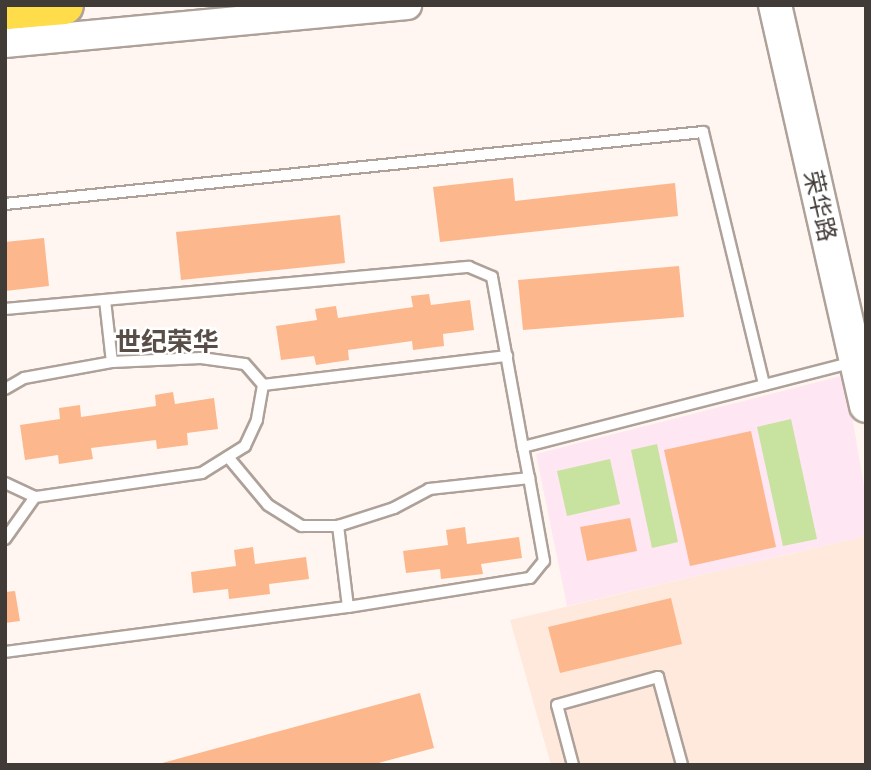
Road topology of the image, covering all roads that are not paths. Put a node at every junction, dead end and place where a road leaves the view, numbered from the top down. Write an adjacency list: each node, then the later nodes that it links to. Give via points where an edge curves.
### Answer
1 (70, 5): 5 (street)
2 (407, 5): 5 (street)
3 (775, 5): 11 (main road, 荣华路)
4 (5, 10): 5 (highway)
5 (68, 21): 6 (street)
6 (5, 43)
7 (5, 204): 13 (lane, via 704,132)
8 (105, 300): 9 (lane); 10 (lane, via 469,267 492,277); 12 (lane)
9 (5, 309)
10 (507, 356): 14 (lane); 17 (lane)
11 (856, 361): 13 (lane); 16 (main road, 荣华路)
12 (112, 362): 14 (lane, via 201,358 245,364); 15 (lane, via 24,378)
13 (764, 384): 17 (lane)
14 (262, 385): 18 (lane, via 257,420 245,446)
15 (5, 389)
16 (866, 406)
17 (523, 447): 19 (lane)
18 (228, 457): 21 (lane, via 202,473); 22 (lane, via 268,505 302,526)
19 (529, 478): 22 (lane, via 429,489 394,508); 24 (lane, via 544,561 530,578)
20 (5, 483): 21 (lane)
21 (36, 496): 23 (lane)
22 (338, 526): 24 (lane)
23 (5, 539)
24 (348, 607): 25 (lane)
25 (5, 652)
26 (573, 765): 27 (lane, via 557,705 658,677)
27 (682, 765)

